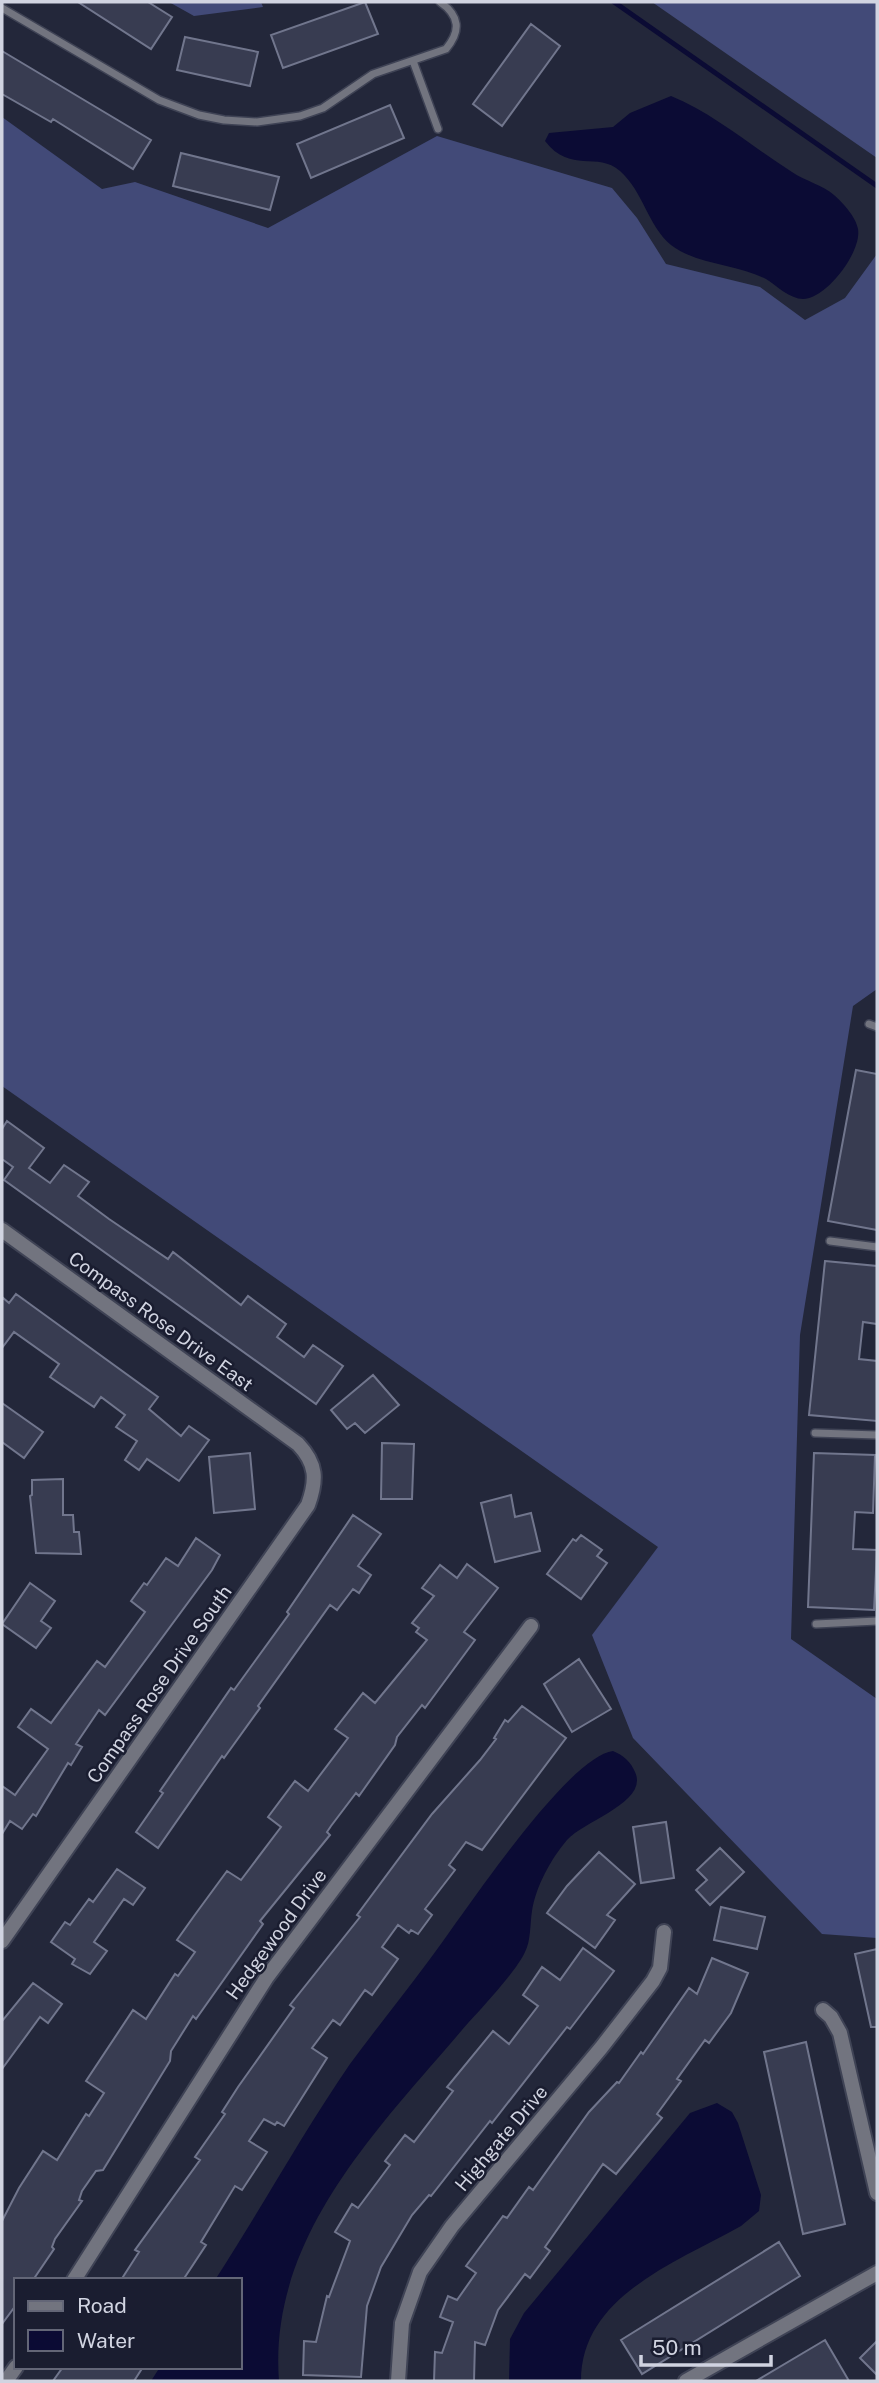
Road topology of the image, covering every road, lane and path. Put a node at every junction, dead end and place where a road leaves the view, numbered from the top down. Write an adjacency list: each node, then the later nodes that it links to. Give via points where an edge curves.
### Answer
1 (440, 2): 3 (lane, via 456,17 454,40 446,50)
2 (2, 8): 3 (lane, via 159,100 224,120 257,122 300,116 323,108 373,74)
3 (413, 61): 4 (lane)
4 (438, 129)
5 (869, 1024): 6 (lane)
6 (877, 1027)
7 (2, 1230): 12 (street, Compass Rose Drive East)
8 (830, 1241): 9 (lane)
9 (877, 1247)
10 (815, 1433): 11 (lane)
11 (877, 1435)
12 (298, 1444): 17 (street, Compass Rose Drive South, via 315,1471 308,1506)
13 (877, 1621): 14 (lane)
14 (816, 1624)
15 (531, 1626): 21 (street, Hedgewood Drive, via 267,1977)
16 (664, 1932): 22 (street, Highgate Drive, via 660,1968 653,1981 452,2226 420,2272 402,2323)
17 (2, 1941)
18 (823, 2010): 19 (street, via 840,2033)
19 (877, 2193)
20 (877, 2273): 23 (street)
21 (75, 2278)
22 (398, 2381)
23 (686, 2381)

